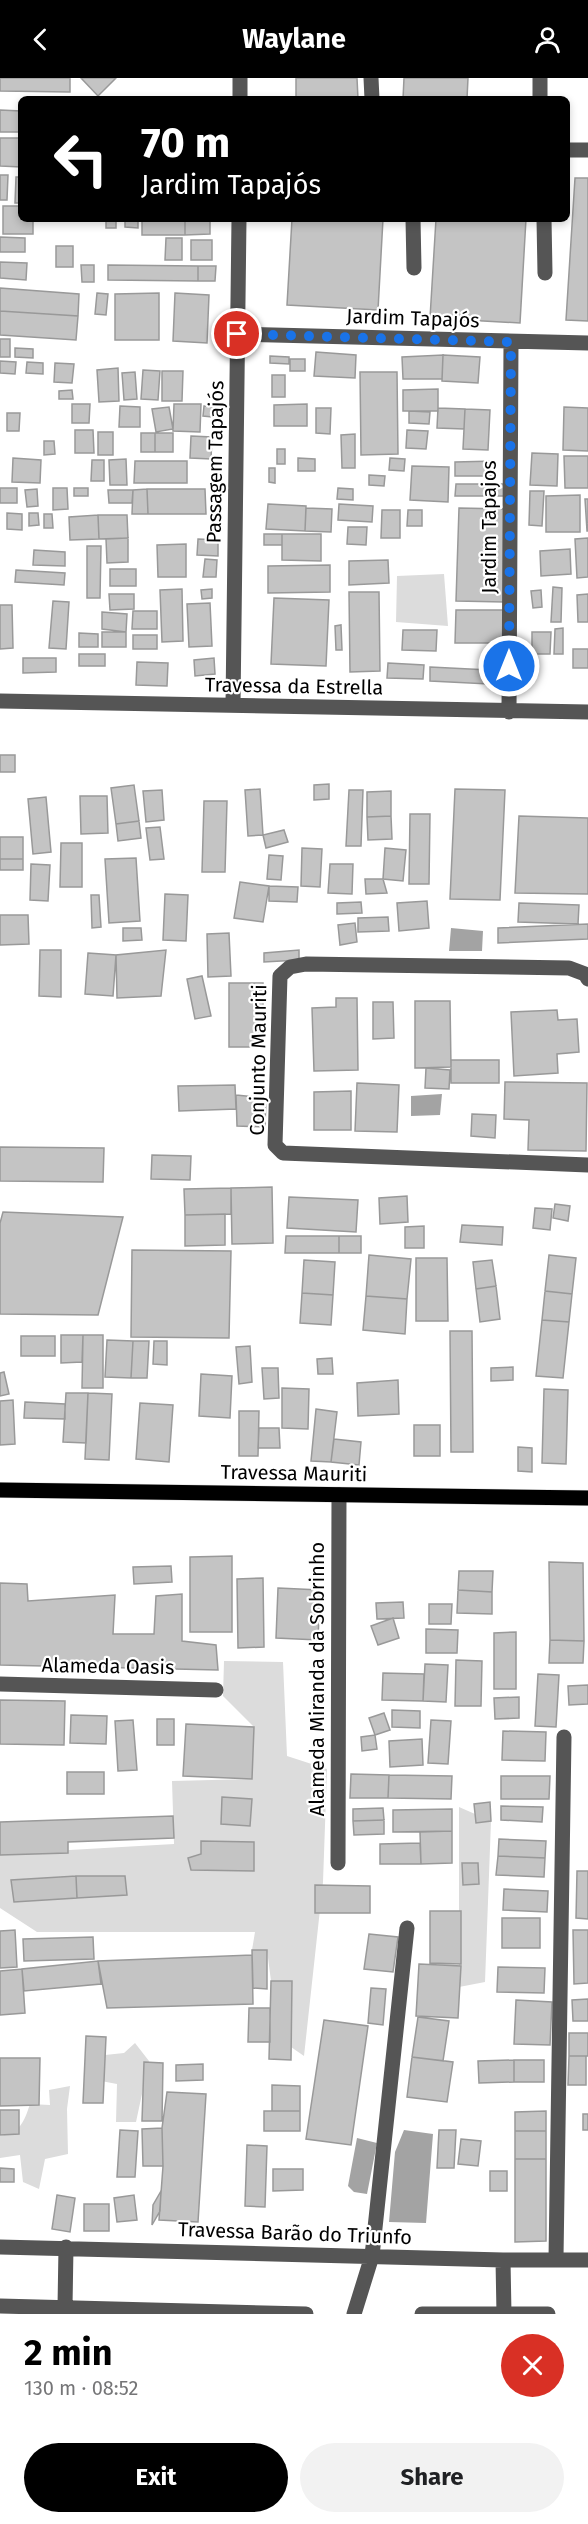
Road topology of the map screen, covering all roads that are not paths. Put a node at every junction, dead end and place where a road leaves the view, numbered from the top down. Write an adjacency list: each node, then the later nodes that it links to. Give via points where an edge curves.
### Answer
1 (240, 78): 4 (street)
2 (371, 78): 5 (street)
3 (540, 78): 6 (street)
4 (240, 96)
5 (372, 96)
6 (540, 96)
7 (570, 150): 8 (street)
8 (588, 150)
9 (239, 222): 14 (street, Passagem Tapajós)
10 (413, 222): 12 (street)
11 (544, 222): 13 (street)
12 (414, 268)
13 (545, 273)
14 (237, 334): 15 (street, Jardim Tapajós); 18 (street, Passagem Tapajós)
15 (511, 342): 16 (street, Jardim Tapajós); 19 (street, Jardim Tapajos)
16 (588, 343)
17 (0, 701): 18 (street, Travessa da Estrella)
18 (232, 705): 19 (street, Travessa da Estrella)
19 (509, 712): 20 (street, Travessa da Estrella)
20 (588, 712)
21 (588, 979): 22 (street, Conjunto Mauriti, via 569,968 306,964 290,967 280,976 276,1145 283,1153)
22 (588, 1165)
23 (0, 1490): 24 (main road, Travessa Mauriti)
24 (339, 1495): 25 (main road, Travessa Mauriti); 29 (street, Alameda Miranda da Sobrinho)
25 (588, 1498)
26 (0, 1684): 27 (street, Alameda Oasis)
27 (216, 1690)
28 (564, 1737): 34 (street)
29 (338, 1863)
30 (407, 1928): 33 (street)
31 (0, 2247): 32 (street, Travessa Barão do Triunfo)
32 (66, 2247): 33 (street, Travessa Barão do Triunfo); 38 (street)
33 (372, 2256): 35 (street, Travessa Barão do Triunfo); 41 (street)
34 (556, 2258): 35 (street, Travessa Barão do Triunfo); 36 (street, Travessa Barão do Triunfo)
35 (503, 2260): 39 (street)
36 (588, 2260)
37 (0, 2306): 38 (street)
38 (64, 2307): 40 (street)
39 (504, 2313): 42 (street); 43 (street)
40 (306, 2314)
41 (354, 2314)
42 (422, 2314)
43 (548, 2314)

